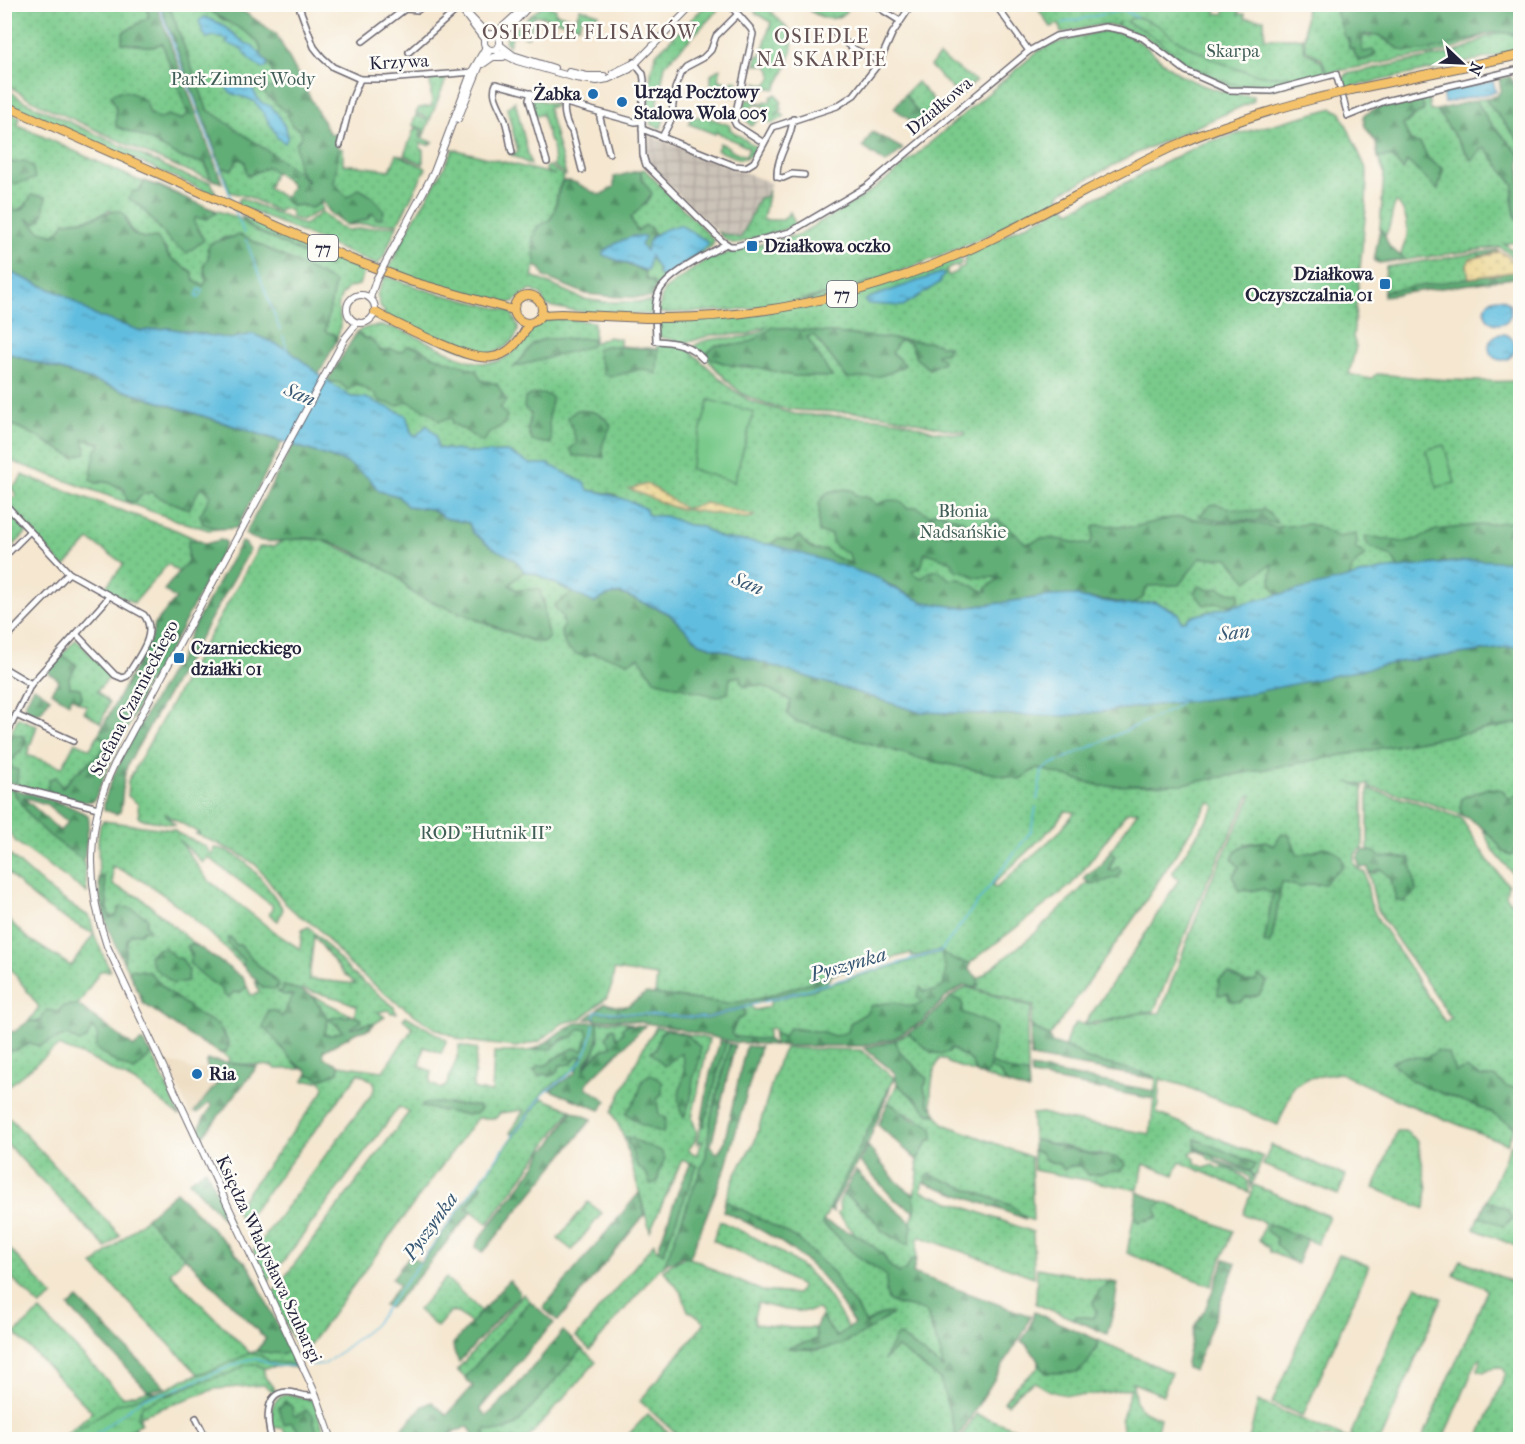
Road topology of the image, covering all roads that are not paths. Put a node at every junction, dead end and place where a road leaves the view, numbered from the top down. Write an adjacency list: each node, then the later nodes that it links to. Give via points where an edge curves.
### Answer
1 (298, 4): 26 (street, Krzywa, via 314,47 322,57 333,67)
2 (425, 4): 16 (street, via 418,10 405,9)
3 (527, 4): 17 (street)
4 (531, 4): 17 (street)
5 (694, 4): 22 (street)
6 (729, 4): 13 (street)
7 (873, 4): 12 (street)
8 (889, 4): 12 (street)
9 (912, 4): 14 (street)
10 (995, 4): 18 (street)
11 (458, 6): 17 (street); 19 (street)
12 (888, 13): 14 (street)
13 (737, 15): 34 (street, via 716,36 711,50 681,73 671,120); 35 (street, via 753,34 734,121)
14 (900, 21): 23 (street)
15 (831, 30): 23 (street)
16 (363, 41)
17 (492, 42): 21 (street); 22 (street, via 516,56 587,76 608,75); 25 (street)
18 (1029, 51): 24 (street, Działkowa, via 1067,33 1116,28 1143,38 1186,71 1229,90 1271,91 1336,74 1348,116 1385,101); 42 (street, Działkowa, via 858,192 790,232 736,246)
19 (409, 52)
20 (1521, 55): 45 (main road, 77, bridge, via 1330,95 1203,134 957,255 857,290 758,311 666,318)
21 (507, 57): 22 (street, via 597,81 622,74); 25 (street, via 490,58)
22 (634, 62): 32 (street, via 644,80)
23 (880, 62): 31 (street, via 849,99)
24 (1521, 69)
25 (474, 72): 26 (street, Krzywa); 43 (street, bridge, via 429,183)
26 (360, 79): 36 (street)
27 (531, 93): 28 (street); 37 (street, via 495,85); 39 (street, via 533,119)
28 (565, 103): 30 (street); 40 (street)
29 (4, 105): 44 (main road, 77, via 387,273)
30 (601, 113): 32 (street); 38 (street)
31 (793, 119): 35 (street, via 773,127); 41 (street, via 777,177)
32 (642, 121): 33 (street)
33 (642, 129): 34 (street); 42 (street, via 647,167)
34 (662, 137): 35 (street, via 740,166 750,166)
35 (764, 143)
36 (340, 145)
37 (512, 152)
38 (609, 153)
39 (548, 162)
40 (582, 170)
41 (804, 175)
42 (726, 244): 49 (street, via 669,280 656,300 656,341 683,345)
43 (368, 296): 46 (street, via 374,304); 47 (street, via 355,295 348,302 346,311)
44 (514, 306): 45 (main road, 77, via 521,296 530,295 538,299); 48 (main road, via 516,318)
45 (541, 311): 48 (main road, via 535,321)
46 (374, 315): 47 (street, via 365,322); 48 (main road, via 475,357 506,352 516,343)
47 (354, 321): 63 (street, Stefana Czarnieckiego, via 118,756)
48 (525, 323)
49 (703, 359)
50 (4, 503): 51 (street)
51 (29, 532): 52 (street); 53 (street)
52 (4, 557)
53 (69, 573): 54 (street); 56 (street)
54 (109, 596): 55 (street); 55 (street, via 144,615 150,625 127,676 115,675)
55 (76, 634): 58 (street)
56 (4, 640)
57 (4, 668): 58 (street)
58 (31, 684): 59 (street)
59 (16, 715): 60 (street); 61 (street)
60 (4, 740)
61 (73, 741)
62 (4, 784): 63 (street)
63 (98, 808): 64 (street, Stefana Czarnieckiego, via 92,862 99,922)
64 (175, 1092): 65 (street, Księdza Władysława Szubargi)
65 (315, 1395): 68 (street, via 285,1392 277,1396 267,1414); 69 (street, Księdza Władysława Szubargi)
66 (196, 1418): 67 (street)
67 (207, 1440)
68 (272, 1440)
69 (332, 1440)

